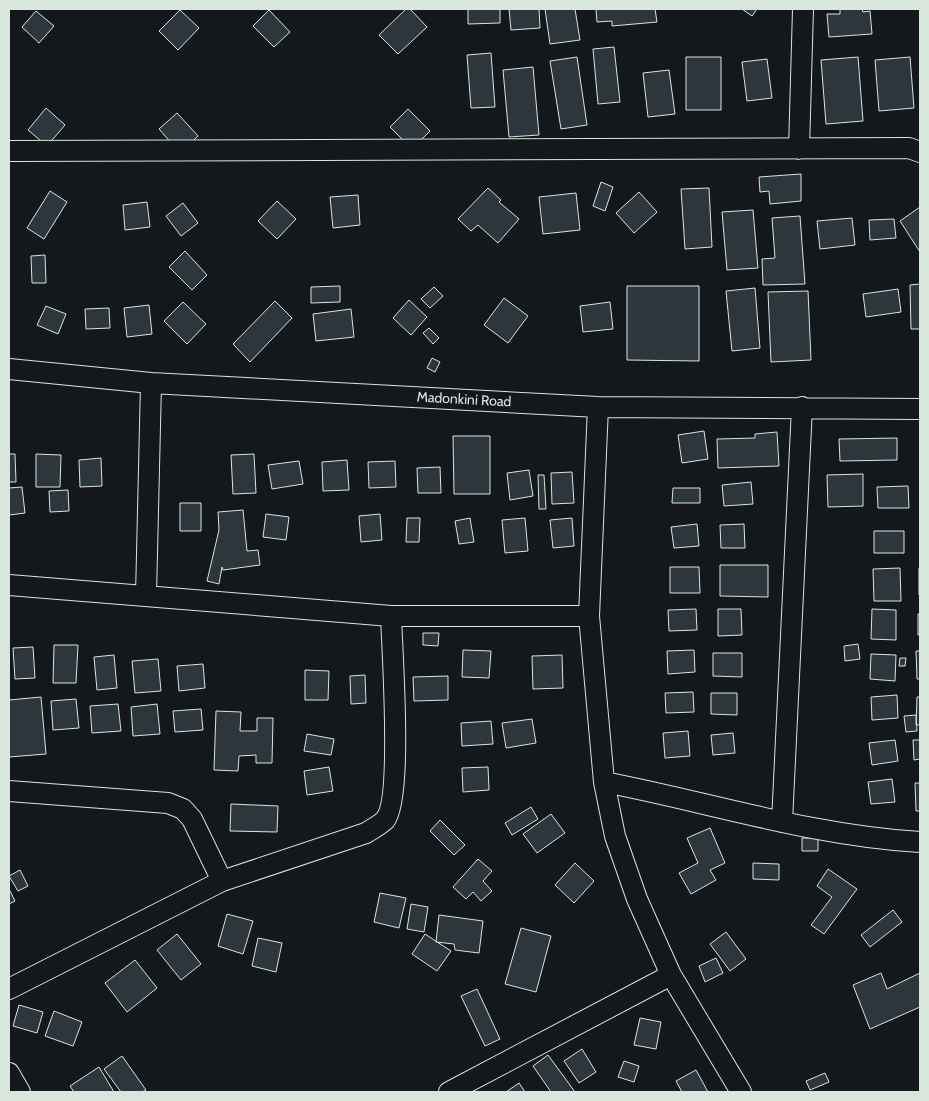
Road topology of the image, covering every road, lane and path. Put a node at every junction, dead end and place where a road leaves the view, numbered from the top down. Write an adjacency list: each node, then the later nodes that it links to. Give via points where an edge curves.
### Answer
1 (803, 9): 2 (street)
2 (799, 149): 3 (street); 4 (street, via 909,148)
3 (9, 151)
4 (920, 152)
5 (9, 369): 6 (street, Madonkini Road)
6 (151, 383): 7 (street, Madonkini Road); 11 (street)
7 (598, 406): 8 (street, Madonkini Road); 13 (street)
8 (802, 407): 9 (street, Madonkini Road); 16 (street)
9 (920, 409)
10 (9, 585): 11 (street)
11 (146, 596): 12 (street)
12 (391, 616): 13 (street); 18 (street, via 395,752 393,794 386,819 366,833)
13 (589, 616): 14 (street)
14 (604, 782): 16 (street); 19 (street, via 621,854)
15 (9, 791): 18 (street, via 168,803 183,808 192,819)
16 (782, 822): 17 (street, via 876,840)
17 (920, 842)
18 (222, 881): 20 (street)
19 (671, 975): 23 (street); 24 (street)
20 (9, 989)
21 (9, 1073): 22 (street)
22 (20, 1092)
23 (450, 1092)
24 (741, 1092)

